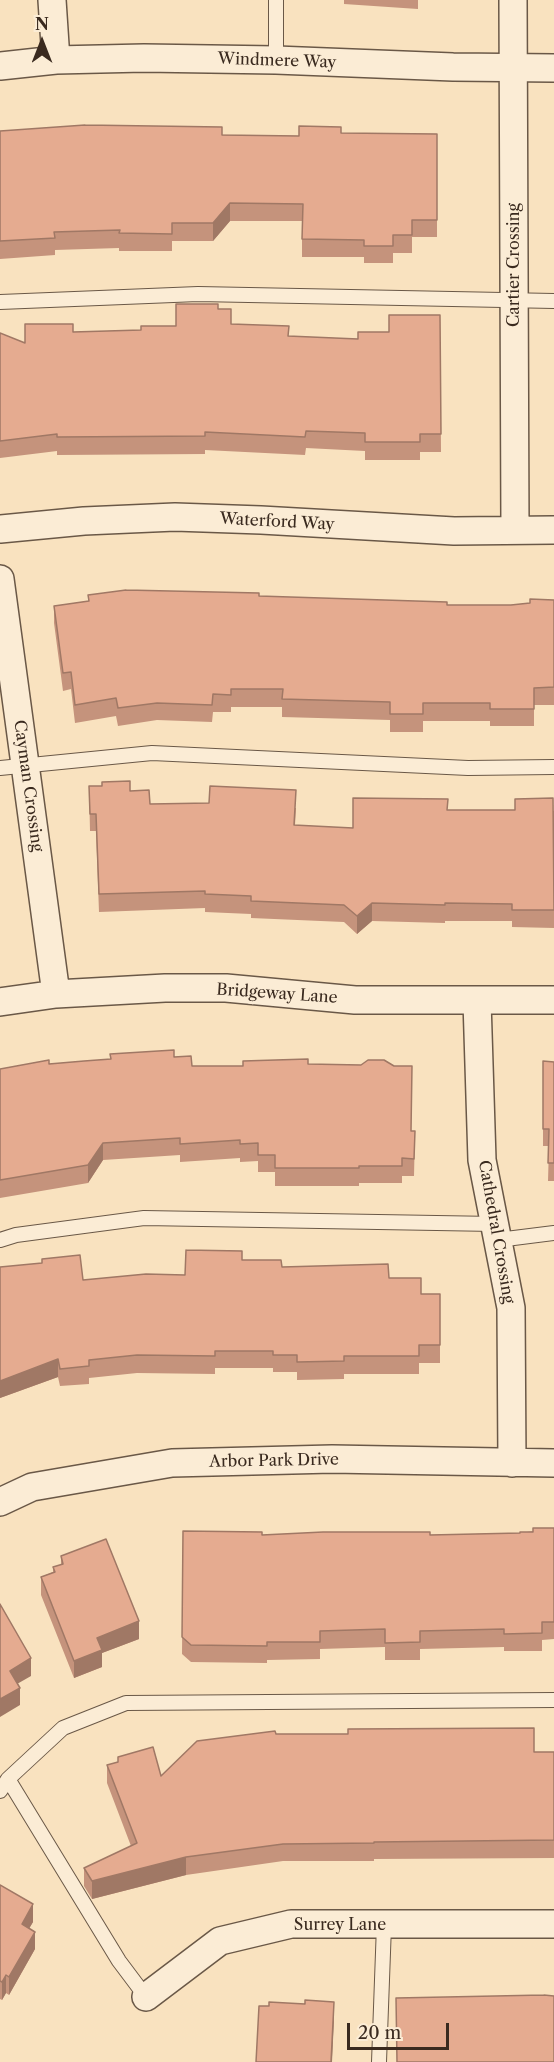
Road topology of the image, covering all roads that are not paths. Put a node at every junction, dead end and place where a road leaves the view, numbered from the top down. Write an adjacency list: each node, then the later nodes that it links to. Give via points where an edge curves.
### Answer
1 (52, 0): 4 (street)
2 (276, 0): 5 (lane)
3 (513, 0): 8 (street, Cartier Crossing)
4 (56, 60): 5 (street, Windmere Way); 6 (street, Windmere Way)
5 (276, 60): 8 (street, Windmere Way)
6 (0, 66)
7 (554, 68): 8 (street, Windmere Way)
8 (514, 69): 11 (street, Cartier Crossing)
9 (554, 301): 11 (lane)
10 (0, 302): 11 (lane, via 198,294)
11 (514, 302): 14 (street, Cartier Crossing)
12 (0, 529): 14 (street, Waterford Way, via 175,517)
13 (554, 530): 14 (street, Waterford Way)
14 (515, 531)
15 (0, 579): 16 (street, Cayman Crossing)
16 (13, 766): 17 (lane, via 152,753 468,768); 18 (street, Cayman Crossing)
17 (554, 767)
18 (56, 994): 20 (street, Bridgeway Lane, via 226,988 355,1000); 21 (street, Bridgeway Lane)
19 (554, 1000): 20 (street, Bridgeway Lane)
20 (477, 1001): 22 (street, Cathedral Crossing, via 482,1160)
21 (0, 1002)
22 (497, 1232): 23 (lane); 24 (lane, via 144,1218); 25 (street, Cathedral Crossing, via 511,1308)
23 (554, 1233)
24 (0, 1240)
25 (512, 1463): 26 (street, Arbor Park Drive); 27 (street, Arbor Park Drive, via 332,1459 172,1463 32,1487)
26 (554, 1463)
27 (0, 1502)
28 (554, 1700): 29 (lane, via 126,1703 63,1728)
29 (4, 1785): 32 (lane)
30 (554, 1923): 31 (street, Surrey Lane)
31 (384, 1925): 32 (street, Surrey Lane, via 291,1924 220,1941); 33 (lane)
32 (146, 1997)
33 (379, 2062)

